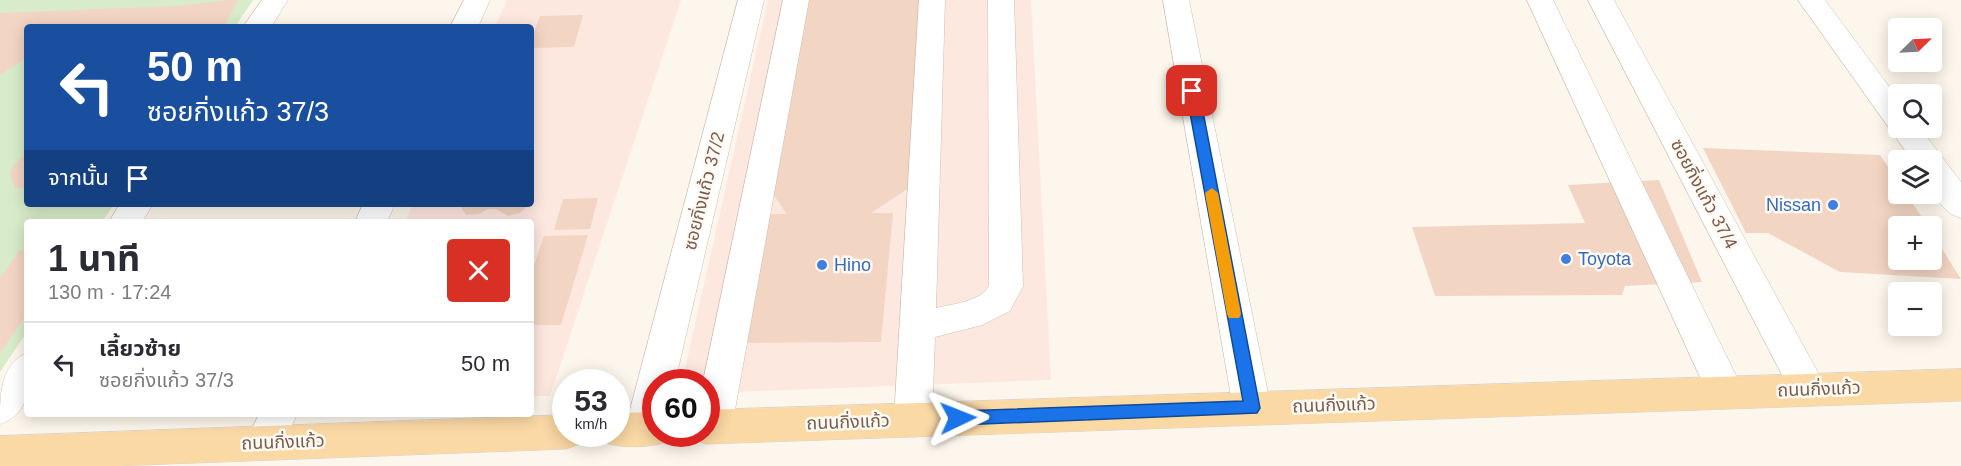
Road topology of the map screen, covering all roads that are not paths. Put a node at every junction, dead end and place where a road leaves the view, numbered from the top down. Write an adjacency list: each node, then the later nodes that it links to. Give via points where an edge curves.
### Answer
1 (275, 0): 11 (street)
2 (477, 0): 12 (street)
3 (752, 0): 17 (street, ซอยกิ่งแก้ว 37/2)
4 (796, 0): 19 (street)
5 (932, 0): 16 (street)
6 (1001, 0): 16 (street, via 1006,286 998,301 970,315)
7 (1176, 0): 24 (street)
8 (1540, 0): 22 (street)
9 (1601, 0): 21 (street, ซอยกิ่งแก้ว 37/4)
10 (1811, 0): 13 (street)
11 (258, 24)
12 (465, 24)
13 (1888, 106)
14 (1942, 180): 15 (street)
15 (1961, 206)
16 (917, 326): 25 (street)
17 (660, 369)
18 (24, 372): 23 (street)
19 (720, 377)
20 (1961, 384): 21 (main road, ถนนกิ่งแก้ว)
21 (1808, 389): 22 (main road, ถนนกิ่งแก้ว)
22 (1725, 392): 24 (main road, ถนนกิ่งแก้ว)
23 (0, 408)
24 (1252, 408): 25 (main road, ถนนกิ่งแก้ว)
25 (913, 420): 26 (main road, ถนนกิ่งแก้ว)
26 (720, 427)
27 (272, 428): 28 (main road, ถนนกิ่งแก้ว); 29 (main road, ถนนกิ่งแก้ว)
28 (552, 432)
29 (0, 453)

